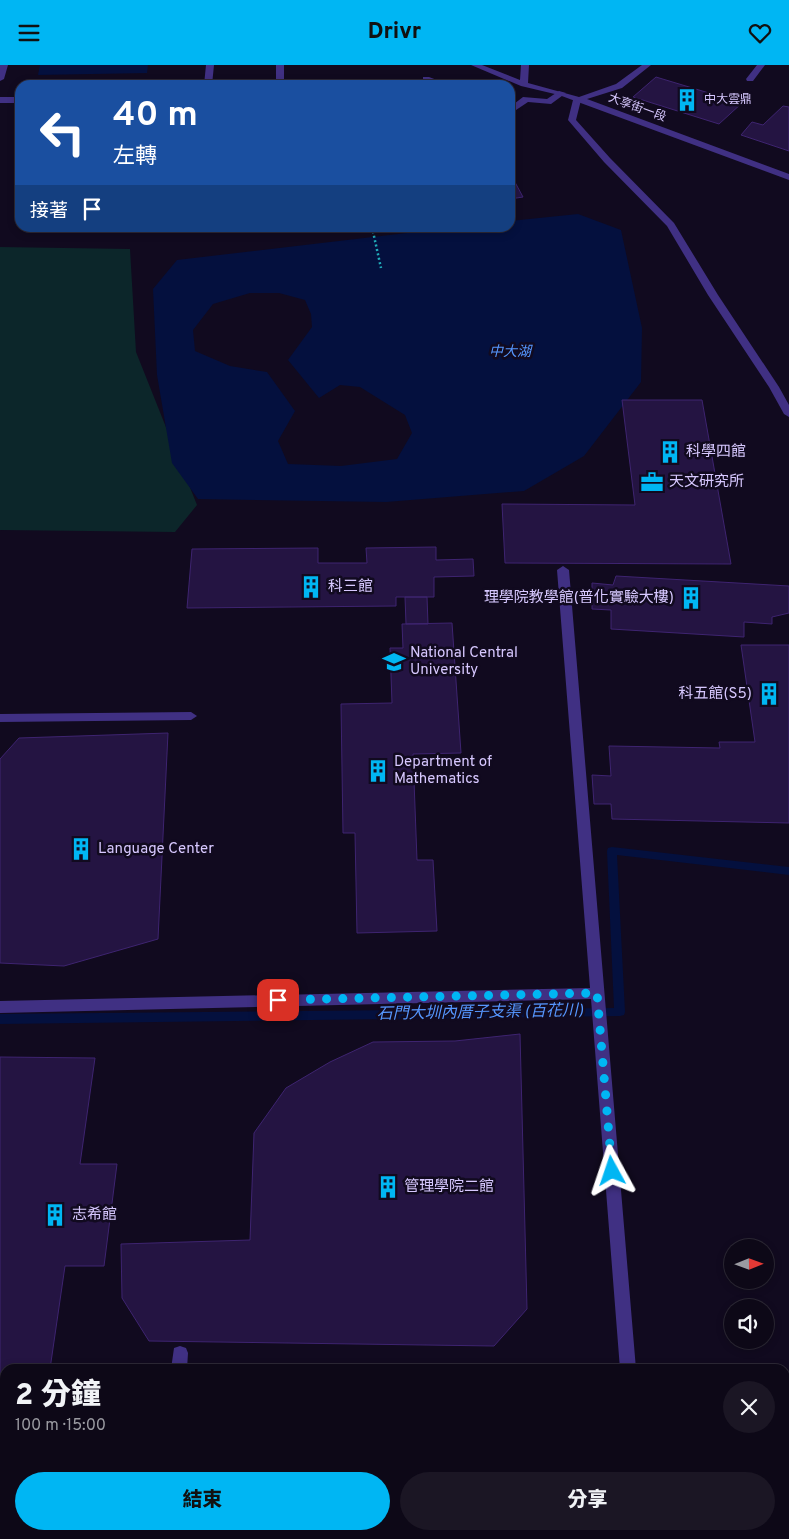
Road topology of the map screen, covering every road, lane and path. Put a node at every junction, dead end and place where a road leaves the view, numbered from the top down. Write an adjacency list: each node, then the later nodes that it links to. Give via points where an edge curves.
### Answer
1 (4, 65): 8 (street)
2 (210, 65): 11 (street)
3 (280, 65): 12 (street)
4 (475, 65): 14 (street, 大享街一段)
5 (525, 65): 16 (street)
6 (647, 65): 20 (street, via 619,87)
7 (762, 65): 10 (street)
8 (0, 79)
9 (426, 79): 13 (street)
10 (750, 79)
11 (208, 80)
12 (280, 80)
13 (429, 80)
14 (514, 80)
15 (515, 81): 16 (street, 大享街一段)
16 (524, 84): 17 (street, 大享街一段)
17 (562, 93): 20 (street, 大享街一段); 21 (street, via 548,102 526,99)
18 (15, 99): 19 (street)
19 (0, 100)
20 (577, 100): 22 (street, 大享街一段); 25 (street, via 572,120 671,225)
21 (515, 107)
22 (789, 177)
23 (373, 232): 24 (path)
24 (381, 268)
25 (789, 414)
26 (563, 569): 29 (street)
27 (190, 716): 28 (street)
28 (0, 718)
29 (597, 993): 30 (street); 31 (street)
30 (0, 1007)
31 (628, 1364)

